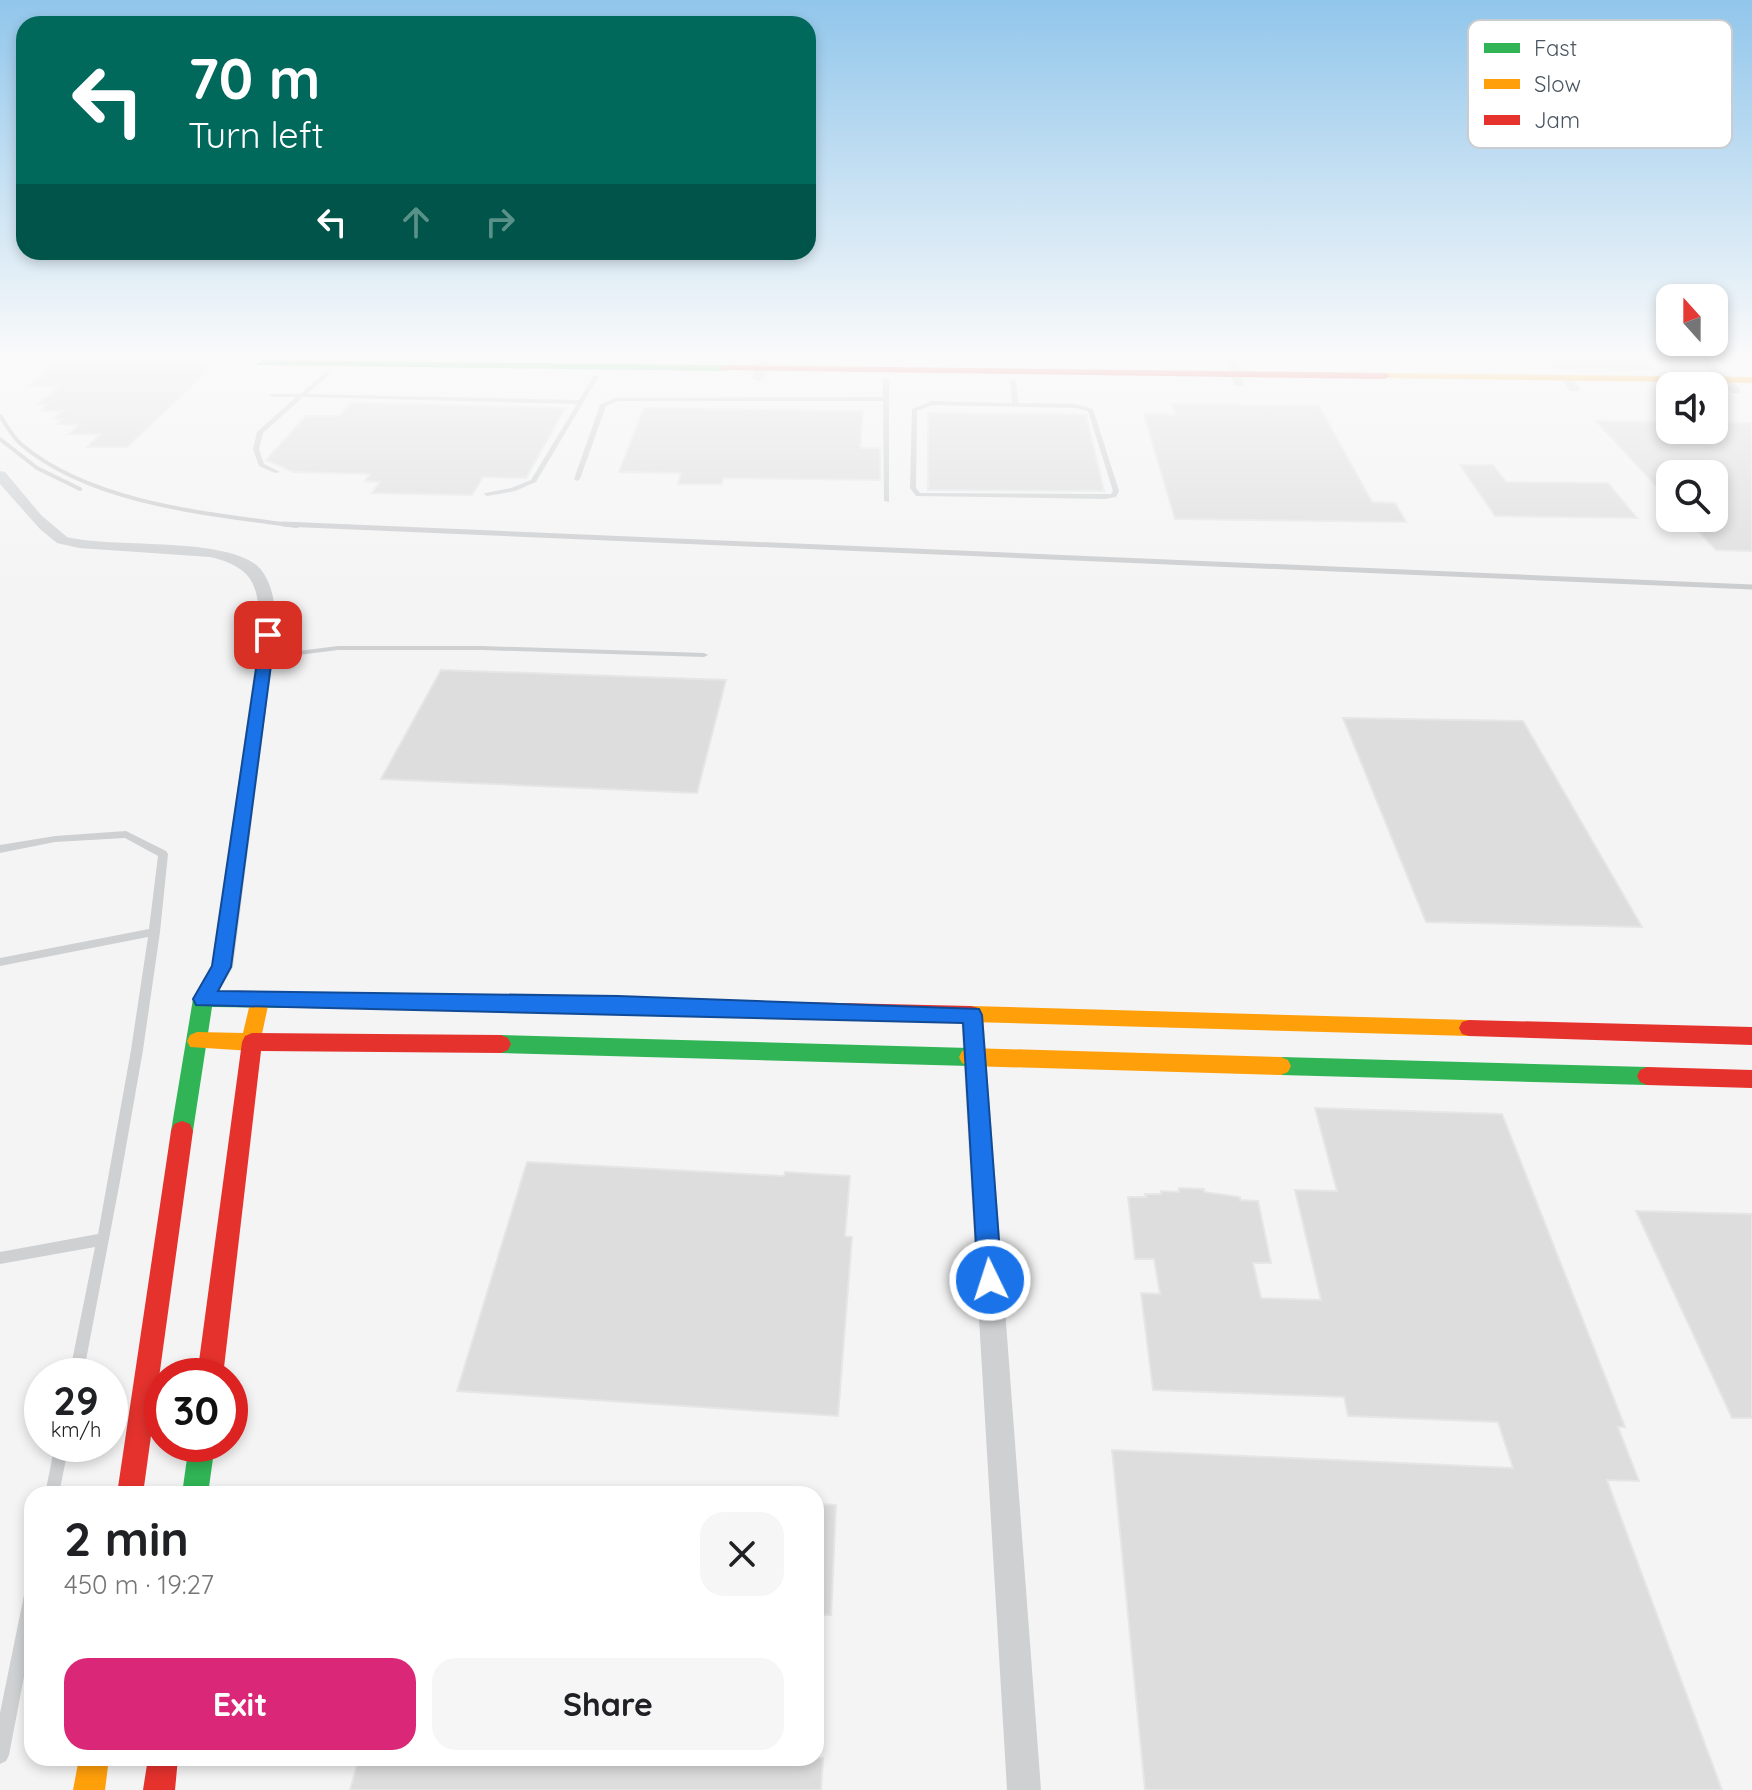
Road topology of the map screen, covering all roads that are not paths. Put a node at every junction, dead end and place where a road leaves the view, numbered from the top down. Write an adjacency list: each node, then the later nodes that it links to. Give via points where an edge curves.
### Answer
1 (259, 437): 7 (lane, via 261,465)
2 (560, 437): 10 (lane, via 534,481)
3 (592, 437): 9 (lane)
4 (886, 437): 11 (lane)
5 (914, 437): 6 (lane, via 918,495 1114,496)
6 (1101, 437)
7 (277, 472)
8 (0, 475): 13 (street, via 59,539 108,547 203,550 244,563 267,594)
9 (577, 479)
10 (487, 494)
11 (887, 501)
12 (704, 655): 13 (lane, via 338,648)
13 (267, 657): 17 (street, via 222,967)
14 (0, 849): 15 (lane, via 126,834 163,854)
15 (155, 932): 16 (lane); 25 (lane)
16 (0, 962)
17 (203, 999): 18 (street); 21 (street)
18 (259, 1001): 19 (street, via 618,1004); 22 (street)
19 (972, 1015): 20 (street); 23 (street)
20 (1752, 1036)
21 (197, 1041): 22 (street); 32 (street)
22 (252, 1042): 23 (street); 28 (street)
23 (974, 1057): 24 (street); 40 (street)
24 (1752, 1079)
25 (103, 1239): 26 (lane); 27 (lane)
26 (0, 1258)
27 (80, 1358)
28 (212, 1358)
29 (58, 1462): 31 (lane)
30 (199, 1462): 33 (street)
31 (54, 1486)
32 (131, 1486)
33 (196, 1486)
34 (24, 1635): 35 (lane)
35 (0, 1755)
36 (93, 1766): 38 (street)
37 (162, 1766): 39 (street)
38 (89, 1790)
39 (159, 1790)
40 (1024, 1790)

